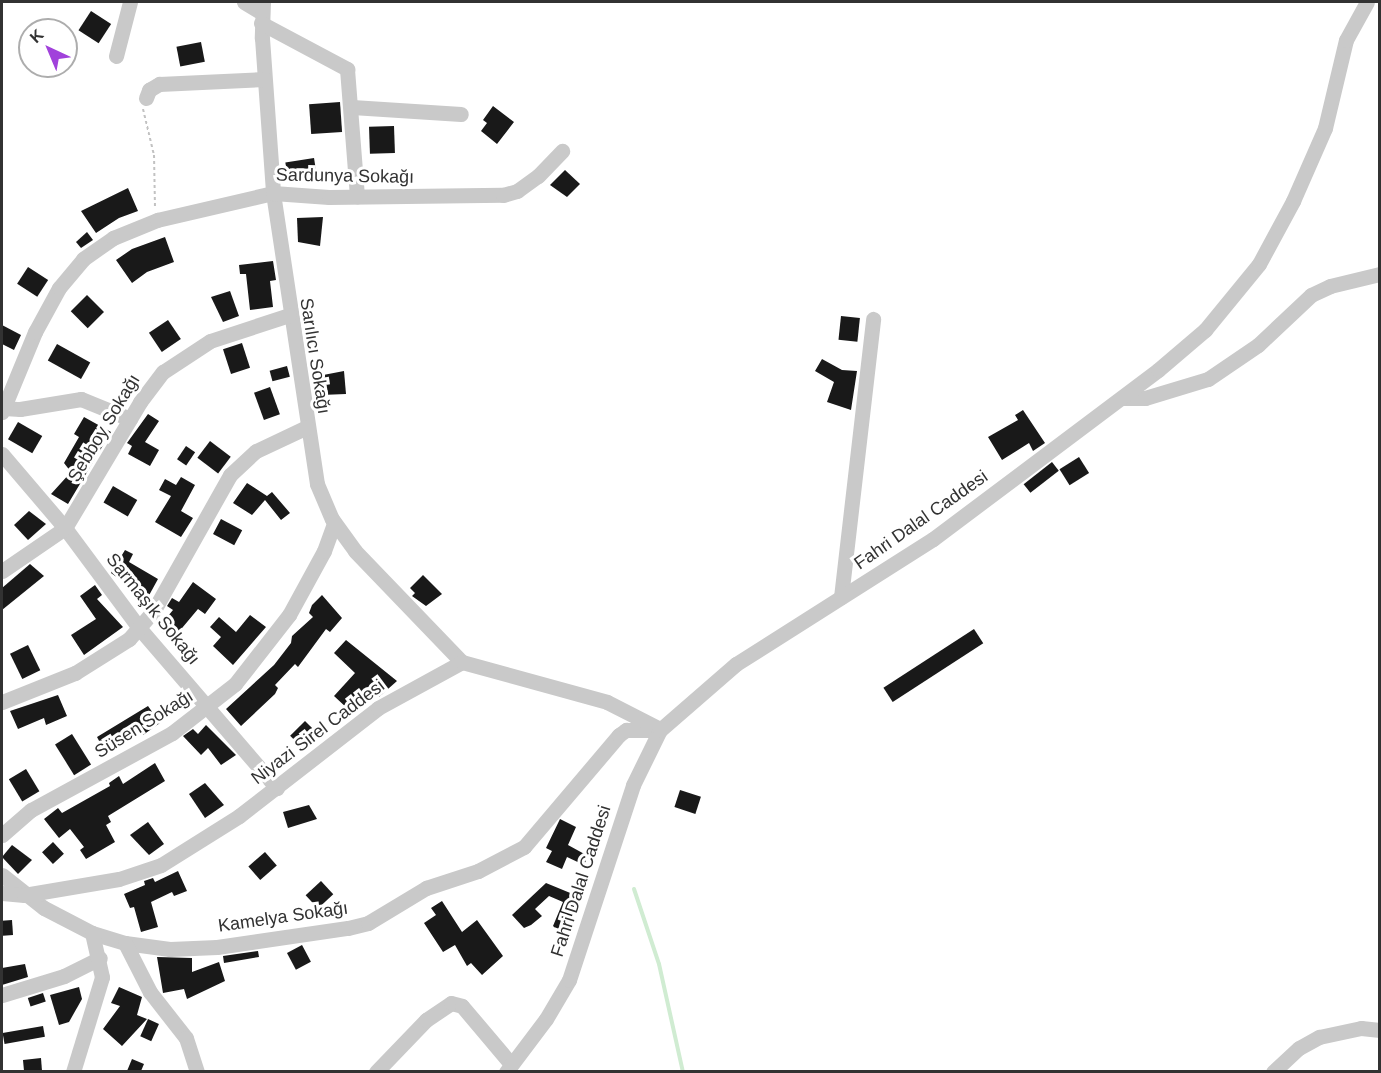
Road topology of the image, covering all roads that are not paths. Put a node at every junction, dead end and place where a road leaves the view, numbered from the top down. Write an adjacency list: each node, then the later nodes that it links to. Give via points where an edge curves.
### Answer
1 (130, 2): 5 (street)
2 (244, 2): 4 (street)
3 (1367, 2): 16 (street, Fahri Dalal Caddesi, via 1347,40 1325,128 1293,201 1259,264 1205,330)
4 (262, 13): 6 (street, Sarılıcı Sokağı); 8 (street, via 341,64 351,77)
5 (116, 56)
6 (264, 79): 7 (street, via 159,84 149,90); 11 (street, Sarılıcı Sokağı)
7 (146, 98)
8 (352, 107): 9 (street); 12 (street)
9 (461, 114)
10 (561, 151): 12 (street, Sardunya Sokağı, via 538,176 517,191 503,195)
11 (273, 193): 12 (street, Sardunya Sokağı); 14 (street, Sarılıcı Sokağı); 17 (street, Sardunya Sokağı, via 157,220 105,243 72,271 35,332)
12 (357, 197)
13 (1380, 274): 16 (street, via 1330,286 1311,295 1258,345 1208,379 1145,398)
14 (289, 315): 18 (street, Şebboy Sokağı, via 221,336 184,354 156,379); 19 (street, Sarılıcı Sokağı)
15 (873, 319): 24 (street)
16 (1122, 398): 24 (street, Fahri Dalal Caddesi, via 933,539)
17 (3, 410): 18 (street, via 81,399)
18 (130, 419): 22 (street, Şebboy Sokağı)
19 (307, 428): 21 (street, Sarılıcı Sokağı, via 317,484); 25 (street, via 256,451 230,475)
20 (2, 454): 22 (street, Sarmaşık Sokağı)
21 (334, 523): 26 (street, Sarılıcı Sokağı, via 375,573); 28 (street, Süsen Sokağı, via 324,551 289,615 252,666)
22 (65, 528): 23 (street, Şebboy Sokağı); 25 (street, Sarmaşık Sokağı)
23 (2, 572)
24 (841, 597): 29 (street, Fahri Dalal Caddesi, via 736,664)
25 (140, 629): 27 (street, via 94,663); 28 (street, Sarmaşık Sokağı)
26 (462, 662): 29 (street, via 607,702); 30 (street, Niyazi Sirel Caddesi, via 378,708)
27 (2, 702)
28 (208, 707): 30 (street, Sarmaşık Sokağı); 31 (street, Süsen Sokağı, via 172,733 31,810)
29 (660, 730): 36 (street, Kamelya Sokağı, via 636,729 619,735 524,847 478,871 414,893 368,923 217,947 170,949); 40 (street, Fahri Dalal Caddesi, via 633,785 569,980)
30 (277, 788): 34 (street, Niyazi Sirel Caddesi, via 219,830 145,872)
31 (2, 835)
32 (2, 875): 34 (street, Kamelya Sokağı)
33 (2, 893): 34 (street, Niyazi Sirel Caddesi)
34 (24, 895): 35 (street, Kamelya Sokağı)
35 (92, 933): 36 (street, Kamelya Sokağı); 37 (street)
36 (124, 943): 42 (street, via 146,986 186,1038)
37 (100, 958): 38 (street, via 53,980); 41 (street, via 99,988)
38 (2, 995)
39 (1380, 1030): 44 (street, via 1361,1028 1319,1038 1299,1048)
40 (509, 1068): 43 (street, via 462,1006 451,1003 426,1020)
41 (73, 1071)
42 (197, 1071)
43 (376, 1071)
44 (1273, 1071)

